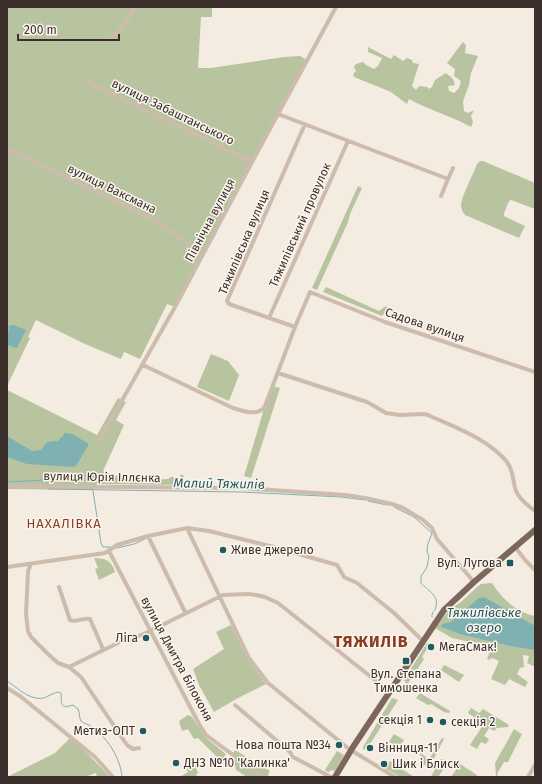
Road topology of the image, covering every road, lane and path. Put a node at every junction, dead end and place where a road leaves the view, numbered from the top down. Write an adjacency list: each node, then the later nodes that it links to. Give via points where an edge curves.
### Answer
1 (134, 7): 3 (street, via 127,21)
2 (336, 7): 5 (street, Північна вулиця)
3 (112, 38)
4 (86, 81): 9 (street, вулиця Забаштанського)
5 (278, 114): 6 (street); 9 (street, Північна вулиця)
6 (306, 124): 7 (street); 14 (street, Тяжилівська вулиця, via 227,301 229,304)
7 (348, 141): 11 (street); 14 (street, Тяжилівський провулок)
8 (7, 149): 13 (street, вулиця Ваксмана, via 158,222)
9 (252, 162): 13 (street, Північна вулиця)
10 (453, 168): 11 (street)
11 (448, 179): 12 (street)
12 (441, 196)
13 (203, 255): 16 (street, Північна вулиця)
14 (269, 318): 15 (street, Тяжилівська вулиця)
15 (295, 327): 17 (street, Садова вулиця, via 310,292 384,322); 18 (street)
16 (143, 365): 18 (street, via 234,408 248,412 259,412 264,409); 19 (street, Північна вулиця)
17 (535, 372)
18 (278, 373): 23 (street, via 368,402 393,415 428,415 485,443 507,462 519,496)
19 (99, 441)
20 (54, 476): 22 (street)
21 (7, 486): 22 (street, вулиця Юрія Іллєнка)
22 (54, 486): 32 (street, вулиця Юрія Іллєнка, via 287,490 345,495 392,504 415,515 432,528 437,539)
23 (535, 511)
24 (187, 528): 26 (street); 34 (street); 37 (street, via 210,531 334,563 344,577 353,580 394,613)
25 (535, 530): 27 (main road)
26 (148, 536): 28 (street, via 117,545); 35 (street)
27 (515, 547): 31 (street); 32 (main road)
28 (109, 551): 29 (street); 36 (street, вулиця Дмитра Білоконя)
29 (31, 564): 30 (street); 39 (street, via 28,571 26,602 28,631 58,663)
30 (7, 567)
31 (535, 570)
32 (474, 582): 37 (main road, via 444,610)
33 (59, 587): 38 (street, via 70,620 90,619)
34 (220, 596): 35 (street); 41 (street, via 248,594 265,597 278,603); 44 (street, via 250,658 268,683)
35 (185, 612): 36 (street)
36 (150, 631): 38 (street); 47 (street, вулиця Дмитра Білоконя, via 206,735)
37 (423, 641): 41 (main road)
38 (104, 650): 39 (street)
39 (69, 667): 43 (street, via 80,677 127,745 133,749)
40 (7, 688): 46 (street, via 95,757)
41 (390, 692): 44 (main road)
42 (235, 705): 48 (street, via 293,757)
43 (138, 748)
44 (351, 750): 49 (main road); 50 (street)
45 (535, 765): 51 (street)
46 (113, 777)
47 (263, 777)
48 (332, 777)
49 (335, 777)
50 (395, 777)
51 (528, 777)

